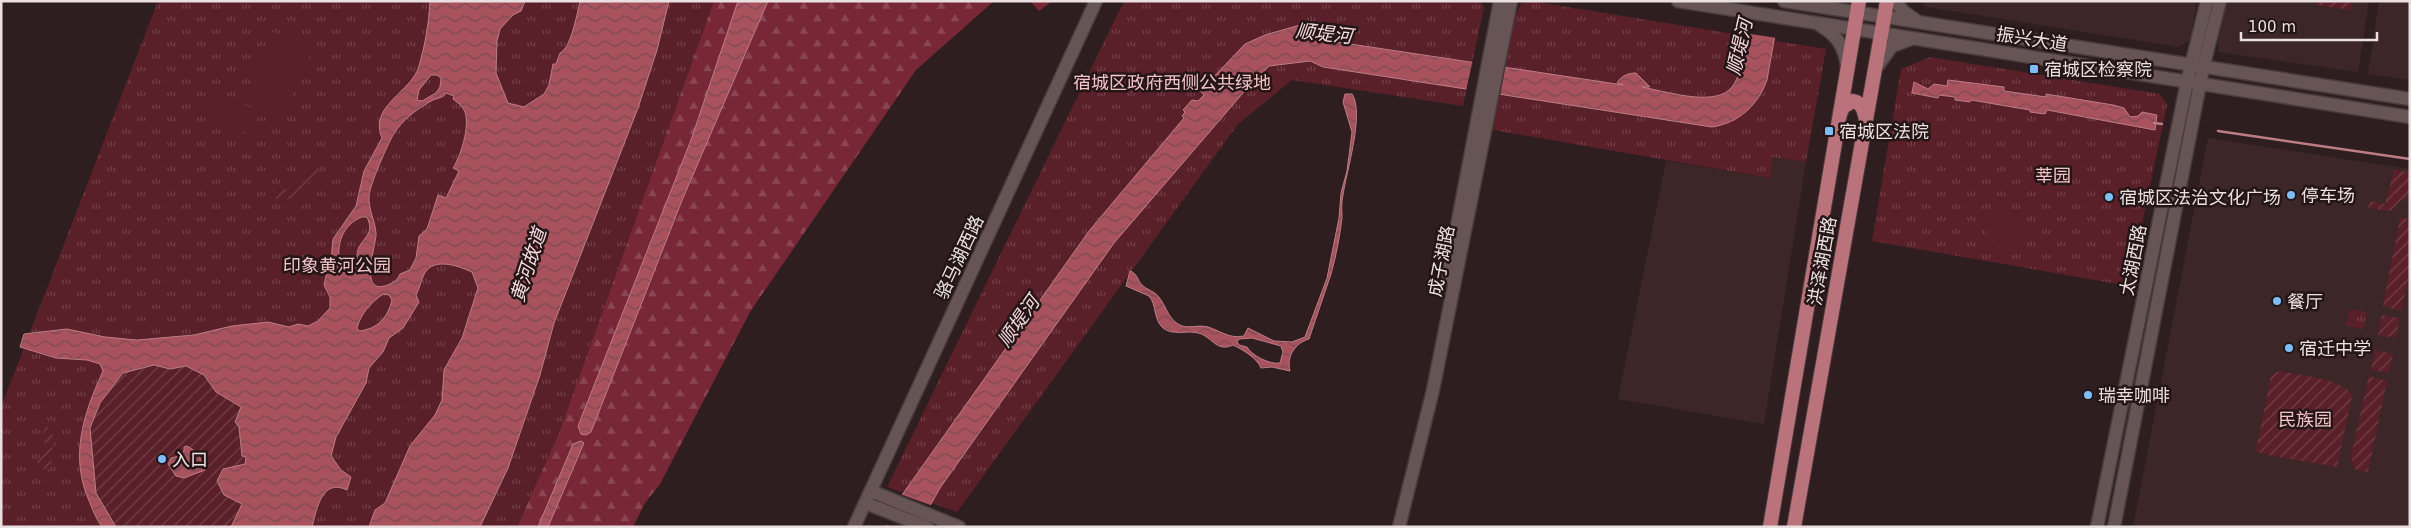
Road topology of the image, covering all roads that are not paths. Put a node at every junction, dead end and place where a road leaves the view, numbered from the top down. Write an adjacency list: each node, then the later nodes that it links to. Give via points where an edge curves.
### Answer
1 (1096, 1): 36 (street, 骆马湖西路)
2 (1500, 1): 20 (street, 成子湖路)
3 (1511, 1): 20 (street, 成子湖路)
4 (1678, 1): 15 (street, 振兴大道)
5 (1784, 1): 11 (street, 振兴大道)
6 (1841, 1): 13 (street)
7 (1887, 1): 14 (main road, 洪泽湖西路)
8 (1895, 1): 16 (street)
9 (2207, 1): 25 (street, 太湖西路)
10 (2220, 1): 25 (street, 太湖西路)
11 (1805, 4): 13 (street, 振兴大道); 15 (street)
12 (1858, 7): 13 (street, 振兴大道); 14 (street, 振兴大道); 18 (main road, 洪泽湖西路)
13 (1826, 8)
14 (1884, 17): 16 (street, 振兴大道); 19 (main road, 洪泽湖西路)
15 (1809, 22): 18 (street, 振兴大道); 24 (street, via 1837,37)
16 (1919, 23): 17 (street, 振兴大道)
17 (1946, 27): 22 (street, via 1940,34); 23 (street, 振兴大道)
18 (1853, 28): 19 (street, 振兴大道); 24 (main road, 洪泽湖西路)
19 (1881, 33): 21 (street, 振兴大道); 26 (main road, 洪泽湖西路)
20 (1498, 37): 32 (street, 成子湖路)
21 (1916, 38): 22 (street, 振兴大道); 26 (street, via 1892,46)
22 (1943, 43): 27 (street, 振兴大道)
23 (2125, 55): 25 (street, 振兴大道); 27 (street, via 2131,66)
24 (1847, 66): 33 (main road, 洪泽湖西路)
25 (2197, 67): 28 (street, 振兴大道); 29 (street, 太湖西路)
26 (1875, 70): 35 (main road, 洪泽湖西路)
27 (2122, 72): 29 (street, 振兴大道)
28 (2265, 77): 30 (street, via 2258,84); 31 (street, 振兴大道)
29 (2194, 83): 30 (street, 振兴大道); 45 (street, 太湖西路); 46 (street, 太湖西路)
30 (2263, 94): 34 (street, 振兴大道)
31 (2410, 99)
32 (1485, 104): 41 (street, 成子湖路, via 1426,389); 42 (street, 成子湖路, via 1433,390)
33 (1838, 117): 35 (main road, via 1843,106 1853,101 1864,108); 43 (main road, 洪泽湖西路)
34 (2410, 117)
35 (1866, 121): 44 (main road, 洪泽湖西路)
36 (871, 491): 37 (street, 骆马湖西路); 38 (street)
37 (866, 503): 39 (street, 骆马湖西路); 40 (street)
38 (956, 525)
39 (854, 527)
40 (927, 527)
41 (1392, 527)
42 (1399, 527)
43 (1770, 527)
44 (1794, 527)
45 (2098, 527)
46 (2114, 527)

